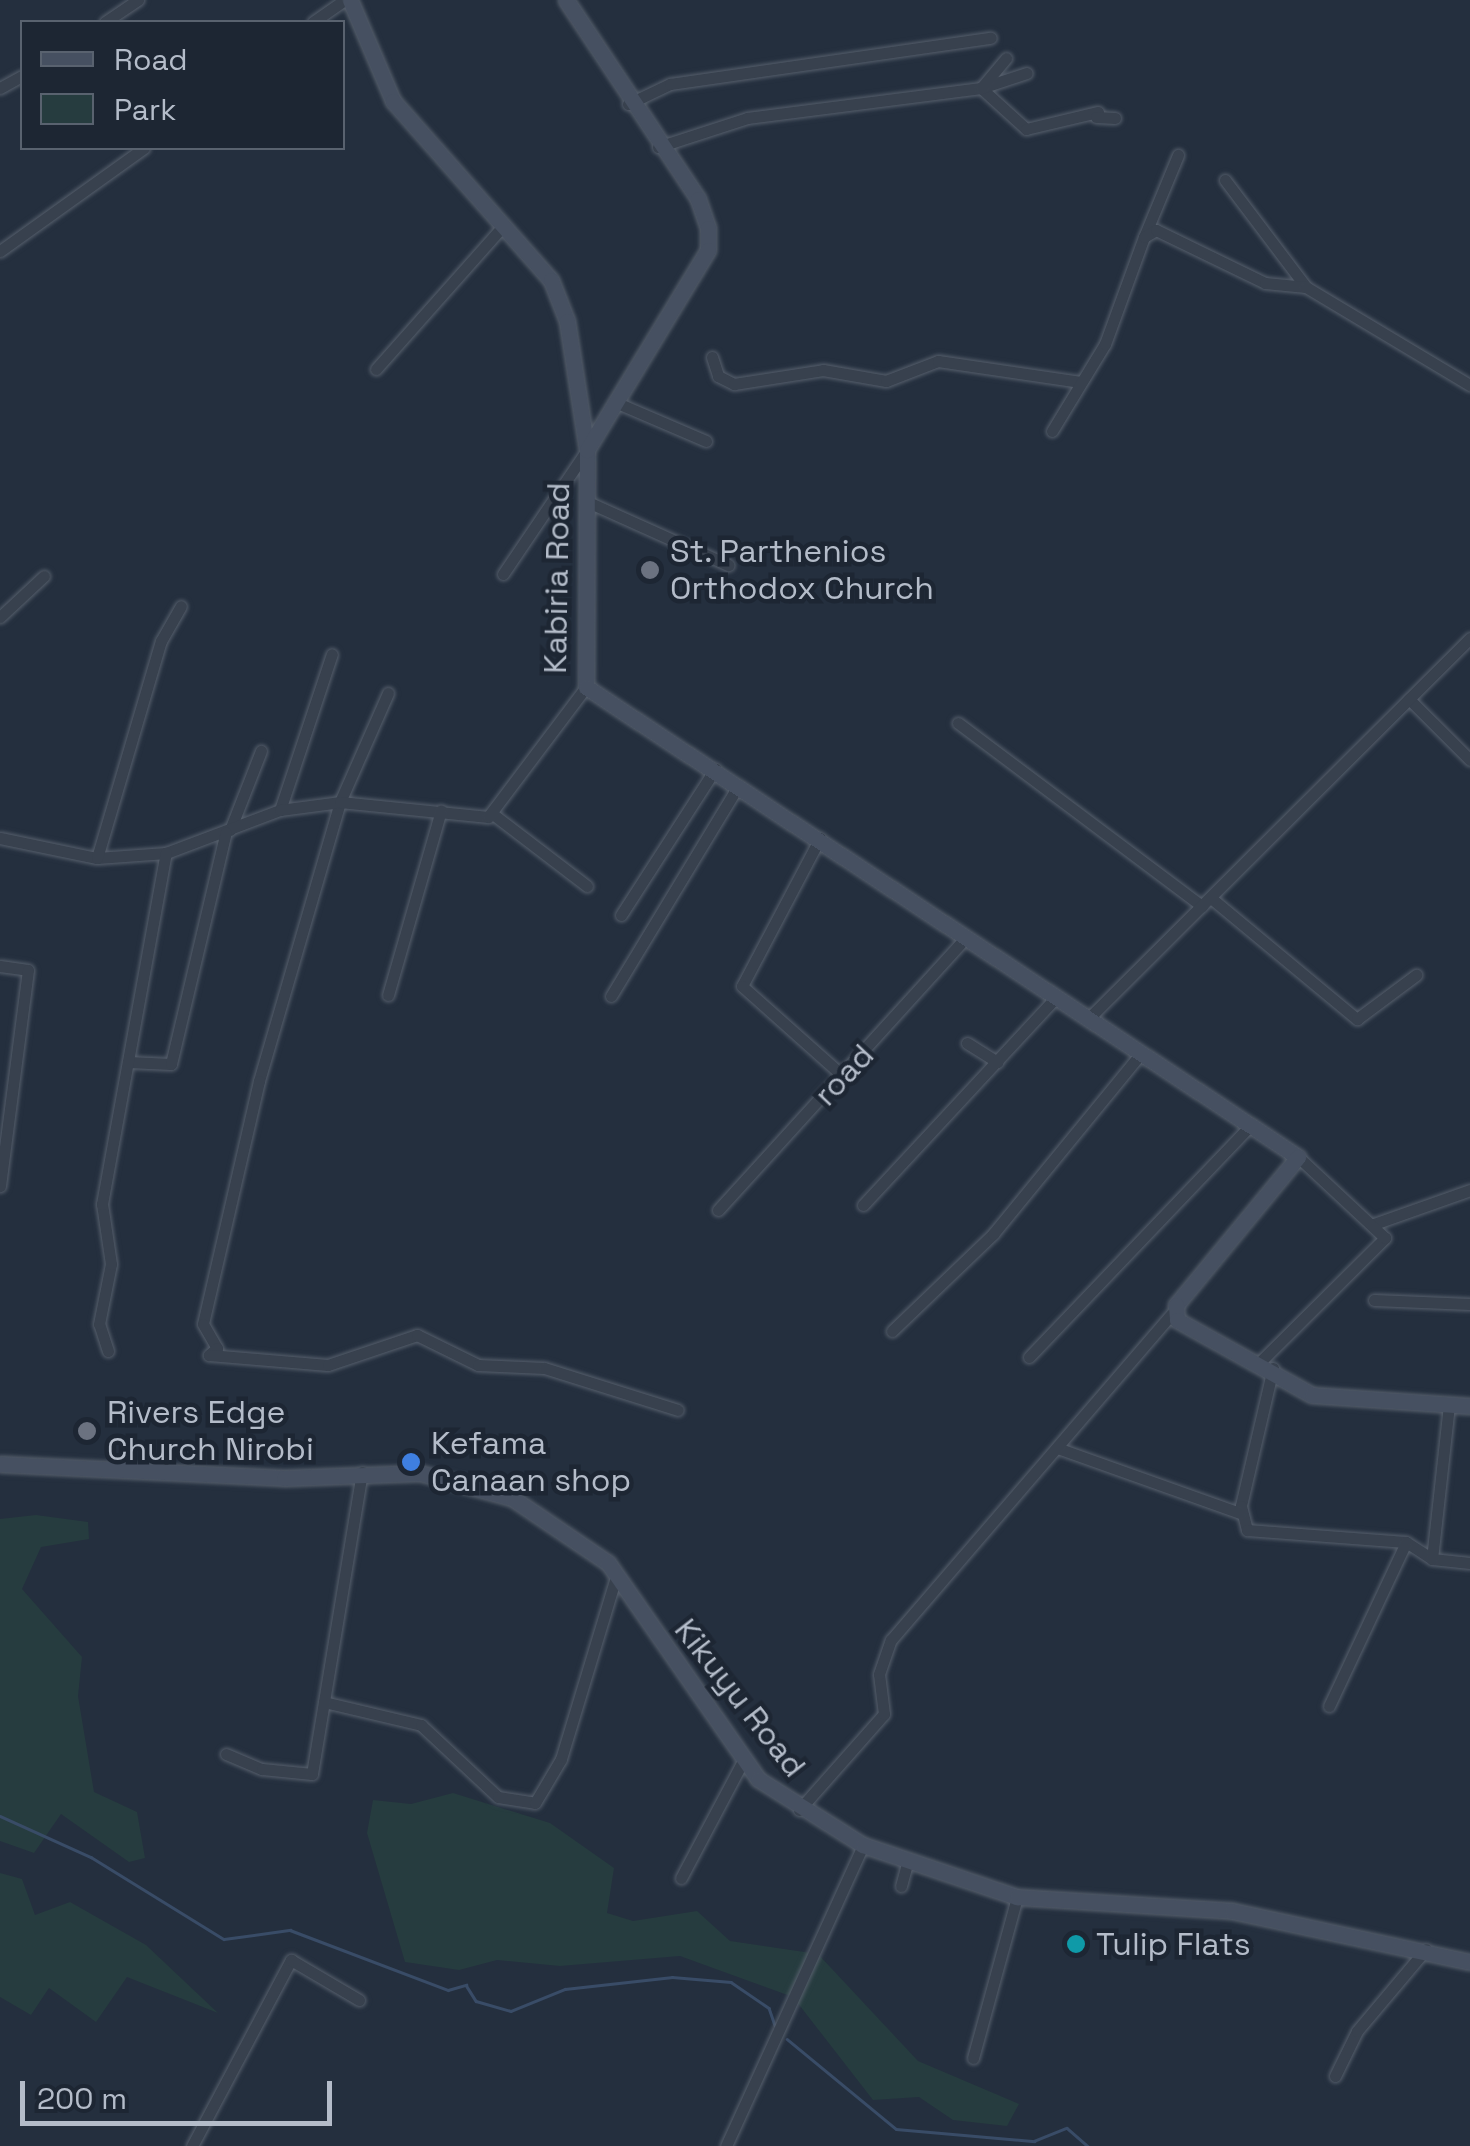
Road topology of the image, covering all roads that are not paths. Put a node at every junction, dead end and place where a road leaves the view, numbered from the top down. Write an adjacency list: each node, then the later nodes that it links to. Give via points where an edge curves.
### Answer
1 (138, 0): 4 (street)
2 (347, 0): 5 (street); 19 (main road, Kabiria Road, via 394,101)
3 (566, 0): 13 (main road)
4 (108, 20)
5 (317, 20)
6 (991, 38): 13 (street, via 705,78)
7 (1006, 58): 12 (street)
8 (0, 72): 10 (street)
9 (1028, 73): 12 (street)
10 (18, 78): 11 (street)
11 (0, 88)
12 (982, 88): 14 (street, via 1026,129 1097,114); 15 (street, via 747,118)
13 (628, 104): 15 (main road)
14 (1115, 118)
15 (658, 147): 27 (main road, via 698,199 708,250)
16 (141, 150): 21 (street)
17 (1178, 155): 20 (street)
18 (1226, 180): 22 (street)
19 (503, 226): 24 (street); 30 (main road, Kabiria Road, via 551,280 567,321)
20 (1144, 238): 22 (street, via 1168,232 1220,265); 25 (street, via 1105,344)
21 (0, 251)
22 (1306, 288): 26 (street)
23 (712, 357): 25 (street, via 718,376 734,384 822,370 886,382 938,361)
24 (376, 369)
25 (1080, 382): 28 (street)
26 (1470, 385)
27 (615, 402): 29 (street); 30 (main road)
28 (1052, 431)
29 (706, 441)
30 (587, 450): 31 (main road, Kabiria Road); 33 (street)
31 (588, 502): 32 (street); 39 (main road, Kabiria Road)
32 (728, 565)
33 (502, 574)
34 (44, 576): 36 (street)
35 (181, 606): 55 (street, via 161,641)
36 (0, 617)
37 (1470, 638): 41 (street)
38 (332, 654): 48 (street)
39 (586, 686): 45 (main road); 50 (street, Kabiria Road)
40 (388, 693): 47 (street)
41 (1409, 699): 44 (street); 57 (street)
42 (958, 724): 57 (street)
43 (261, 751): 51 (street)
44 (1470, 760)
45 (715, 769): 46 (main road); 58 (street)
46 (738, 786): 53 (main road); 63 (street)
47 (340, 802): 48 (street); 49 (street); 87 (street, via 225,1219 203,1324 217,1348 209,1355 328,1365 418,1336 478,1364 544,1368)
48 (280, 810): 51 (street)
49 (441, 810): 50 (street); 62 (street)
50 (494, 814): 56 (street)
51 (228, 831): 54 (street); 68 (street, via 172,1064)
52 (0, 838): 55 (street)
53 (820, 838): 59 (main road); 70 (street, via 742,986)
54 (166, 853): 55 (street); 68 (street)
55 (96, 858)
56 (587, 886)
57 (1206, 902): 61 (street, via 1357,1019); 65 (street)
58 (621, 915)
59 (966, 937): 64 (main road); 70 (street, road)
60 (0, 966): 73 (street, via 28,970)
61 (1416, 975)
62 (388, 995)
63 (611, 996)
64 (1057, 996): 65 (main road); 69 (street)
65 (1089, 1018): 67 (main road)
66 (968, 1043): 69 (street)
67 (1142, 1052): 71 (main road); 81 (street, via 993,1234)
68 (128, 1062): 82 (street, via 102,1204 111,1264 99,1324)
69 (998, 1062): 75 (street)
70 (844, 1076): 76 (street, road)
71 (1251, 1126): 72 (main road); 83 (street)
72 (1298, 1157): 77 (street); 80 (main road)
73 (0, 1186)
74 (1470, 1190): 77 (street)
75 (862, 1205)
76 (718, 1210)
77 (1374, 1224): 84 (street, via 1384,1241)
78 (1374, 1300): 79 (street)
79 (1470, 1304)
80 (1171, 1314): 84 (main road); 88 (street)
81 (892, 1331)
82 (108, 1351)
83 (1029, 1357)
84 (1267, 1365): 85 (main road, via 1312,1394); 91 (street)
85 (1449, 1406): 86 (main road); 93 (street)
86 (1470, 1406)
87 (678, 1410)
88 (1060, 1449): 91 (street); 100 (street, via 891,1640 879,1674 884,1714)
89 (0, 1464): 90 (main road, Kikuyu Road, via 284,1478)
90 (362, 1472): 95 (main road, Kikuyu Road, via 448,1477 512,1498 565,1527); 96 (street)
91 (1240, 1513): 92 (street, via 1252,1533)
92 (1406, 1542): 93 (street); 97 (street)
93 (1432, 1559): 94 (street)
94 (1470, 1563)
95 (614, 1580): 96 (street, via 560,1759 535,1803 498,1797 420,1725); 99 (main road, Kikuyu Road)
96 (324, 1702): 98 (street, via 312,1774 262,1769)
97 (1329, 1706)
98 (226, 1754)
99 (744, 1759): 100 (main road, Kikuyu Road); 103 (street)
100 (798, 1812): 101 (main road, Kikuyu Road)
101 (863, 1846): 102 (main road, Kikuyu Road); 112 (street)
102 (908, 1863): 104 (street); 105 (main road, Kikuyu Road)
103 (681, 1878)
104 (901, 1886)
105 (1017, 1898): 106 (main road, Kikuyu Road, via 1232,1911); 109 (street)
106 (1426, 1949): 107 (main road, Kikuyu Road); 110 (street, via 1357,2030)
107 (1470, 1962)
108 (359, 2000): 111 (street, via 291,1960)
109 (973, 2058)
110 (1335, 2076)
111 (192, 2146)
112 (726, 2146)

